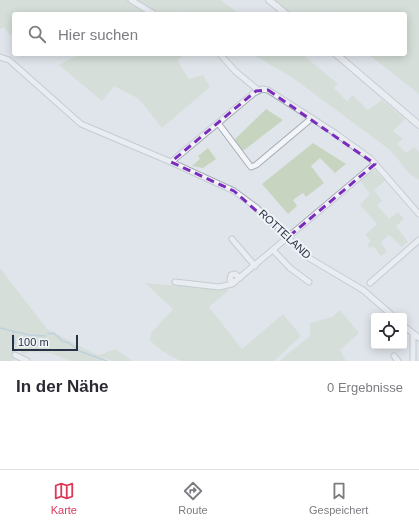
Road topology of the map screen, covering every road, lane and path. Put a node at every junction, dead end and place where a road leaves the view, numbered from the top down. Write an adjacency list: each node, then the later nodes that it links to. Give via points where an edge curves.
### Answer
1 (131, 0): 3 (street)
2 (269, 0): 4 (street)
3 (151, 12)
4 (284, 12)
5 (222, 56): 8 (street)
6 (338, 56): 11 (street)
7 (0, 57): 12 (street, ROTTELAND, via 9,60 81,124)
8 (258, 90): 9 (street, via 271,91); 10 (street)
9 (312, 118): 10 (street, via 251,167); 13 (street)
10 (218, 123): 12 (street)
11 (419, 125)
12 (171, 162): 15 (street, ROTTELAND, via 234,191 257,208)
13 (375, 164): 14 (street); 15 (street)
14 (419, 214)
15 (287, 238): 18 (street); 27 (street, ROTTELAND, via 309,258 363,290)
16 (232, 239): 20 (street)
17 (419, 240): 21 (street)
18 (274, 250): 20 (street); 25 (street, via 290,268)
19 (383, 262): 21 (street)
20 (255, 266): 22 (street)
21 (388, 268): 26 (street)
22 (240, 278): 24 (street); 24 (street, via 235,274 231,275 230,280)
23 (175, 282): 24 (street, via 219,287)
24 (235, 282)
25 (309, 282)
26 (370, 283)
27 (390, 313)
28 (407, 328): 29 (street)
29 (413, 333): 30 (street); 35 (street)
30 (419, 338)
31 (15, 355): 33 (street)
32 (394, 356): 34 (street)
33 (27, 361)
34 (398, 361)
35 (412, 361)

